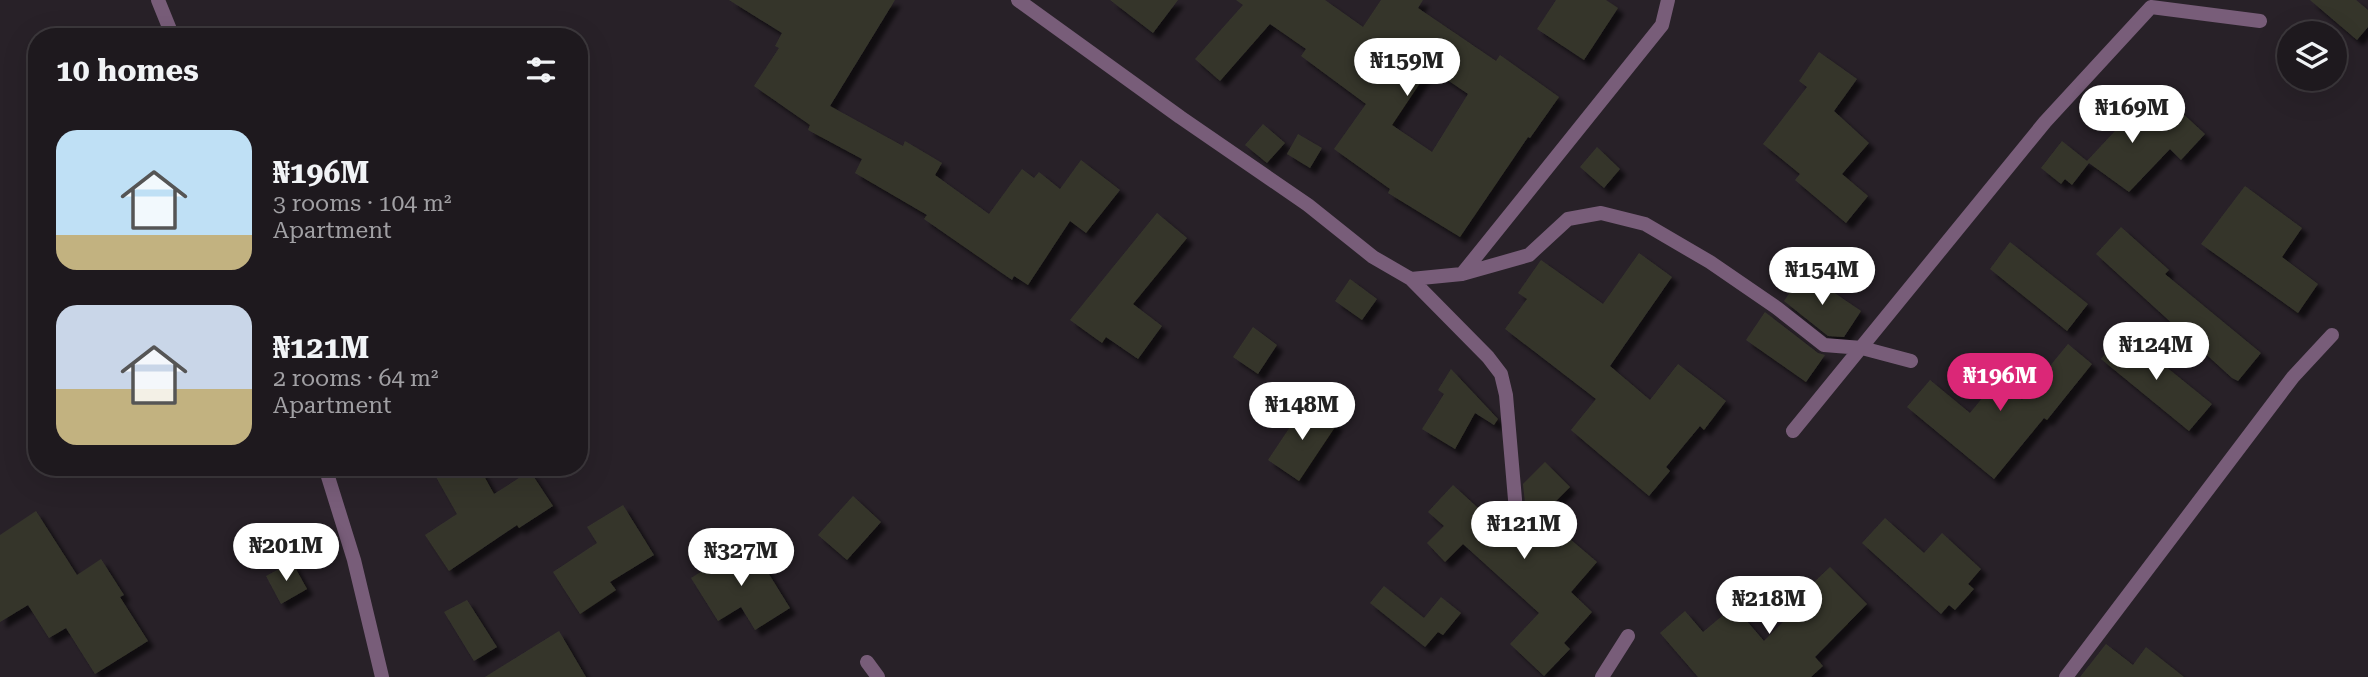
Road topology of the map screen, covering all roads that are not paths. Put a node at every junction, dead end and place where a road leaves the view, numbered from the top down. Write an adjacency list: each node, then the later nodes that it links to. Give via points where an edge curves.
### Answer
1 (158, 0): 5 (street)
2 (1018, 0): 7 (street, via 1308,205 1373,257)
3 (1668, 0): 6 (street, via 1662,25)
4 (2260, 21): 9 (street, via 2151,7 2045,121)
5 (169, 28)
6 (1462, 274): 7 (street); 9 (street, via 1529,255 1568,219 1601,213 1645,224 1710,262 1824,345)
7 (1411, 279): 13 (street, via 1501,374)
8 (2332, 335): 19 (street, via 2293,377)
9 (1862, 348): 10 (street); 11 (street)
10 (1911, 361)
11 (1793, 431)
12 (328, 476): 16 (street)
13 (1516, 511)
14 (1628, 635): 18 (street)
15 (867, 662): 17 (street)
16 (382, 677)
17 (878, 677)
18 (1602, 677)
19 (2066, 677)

